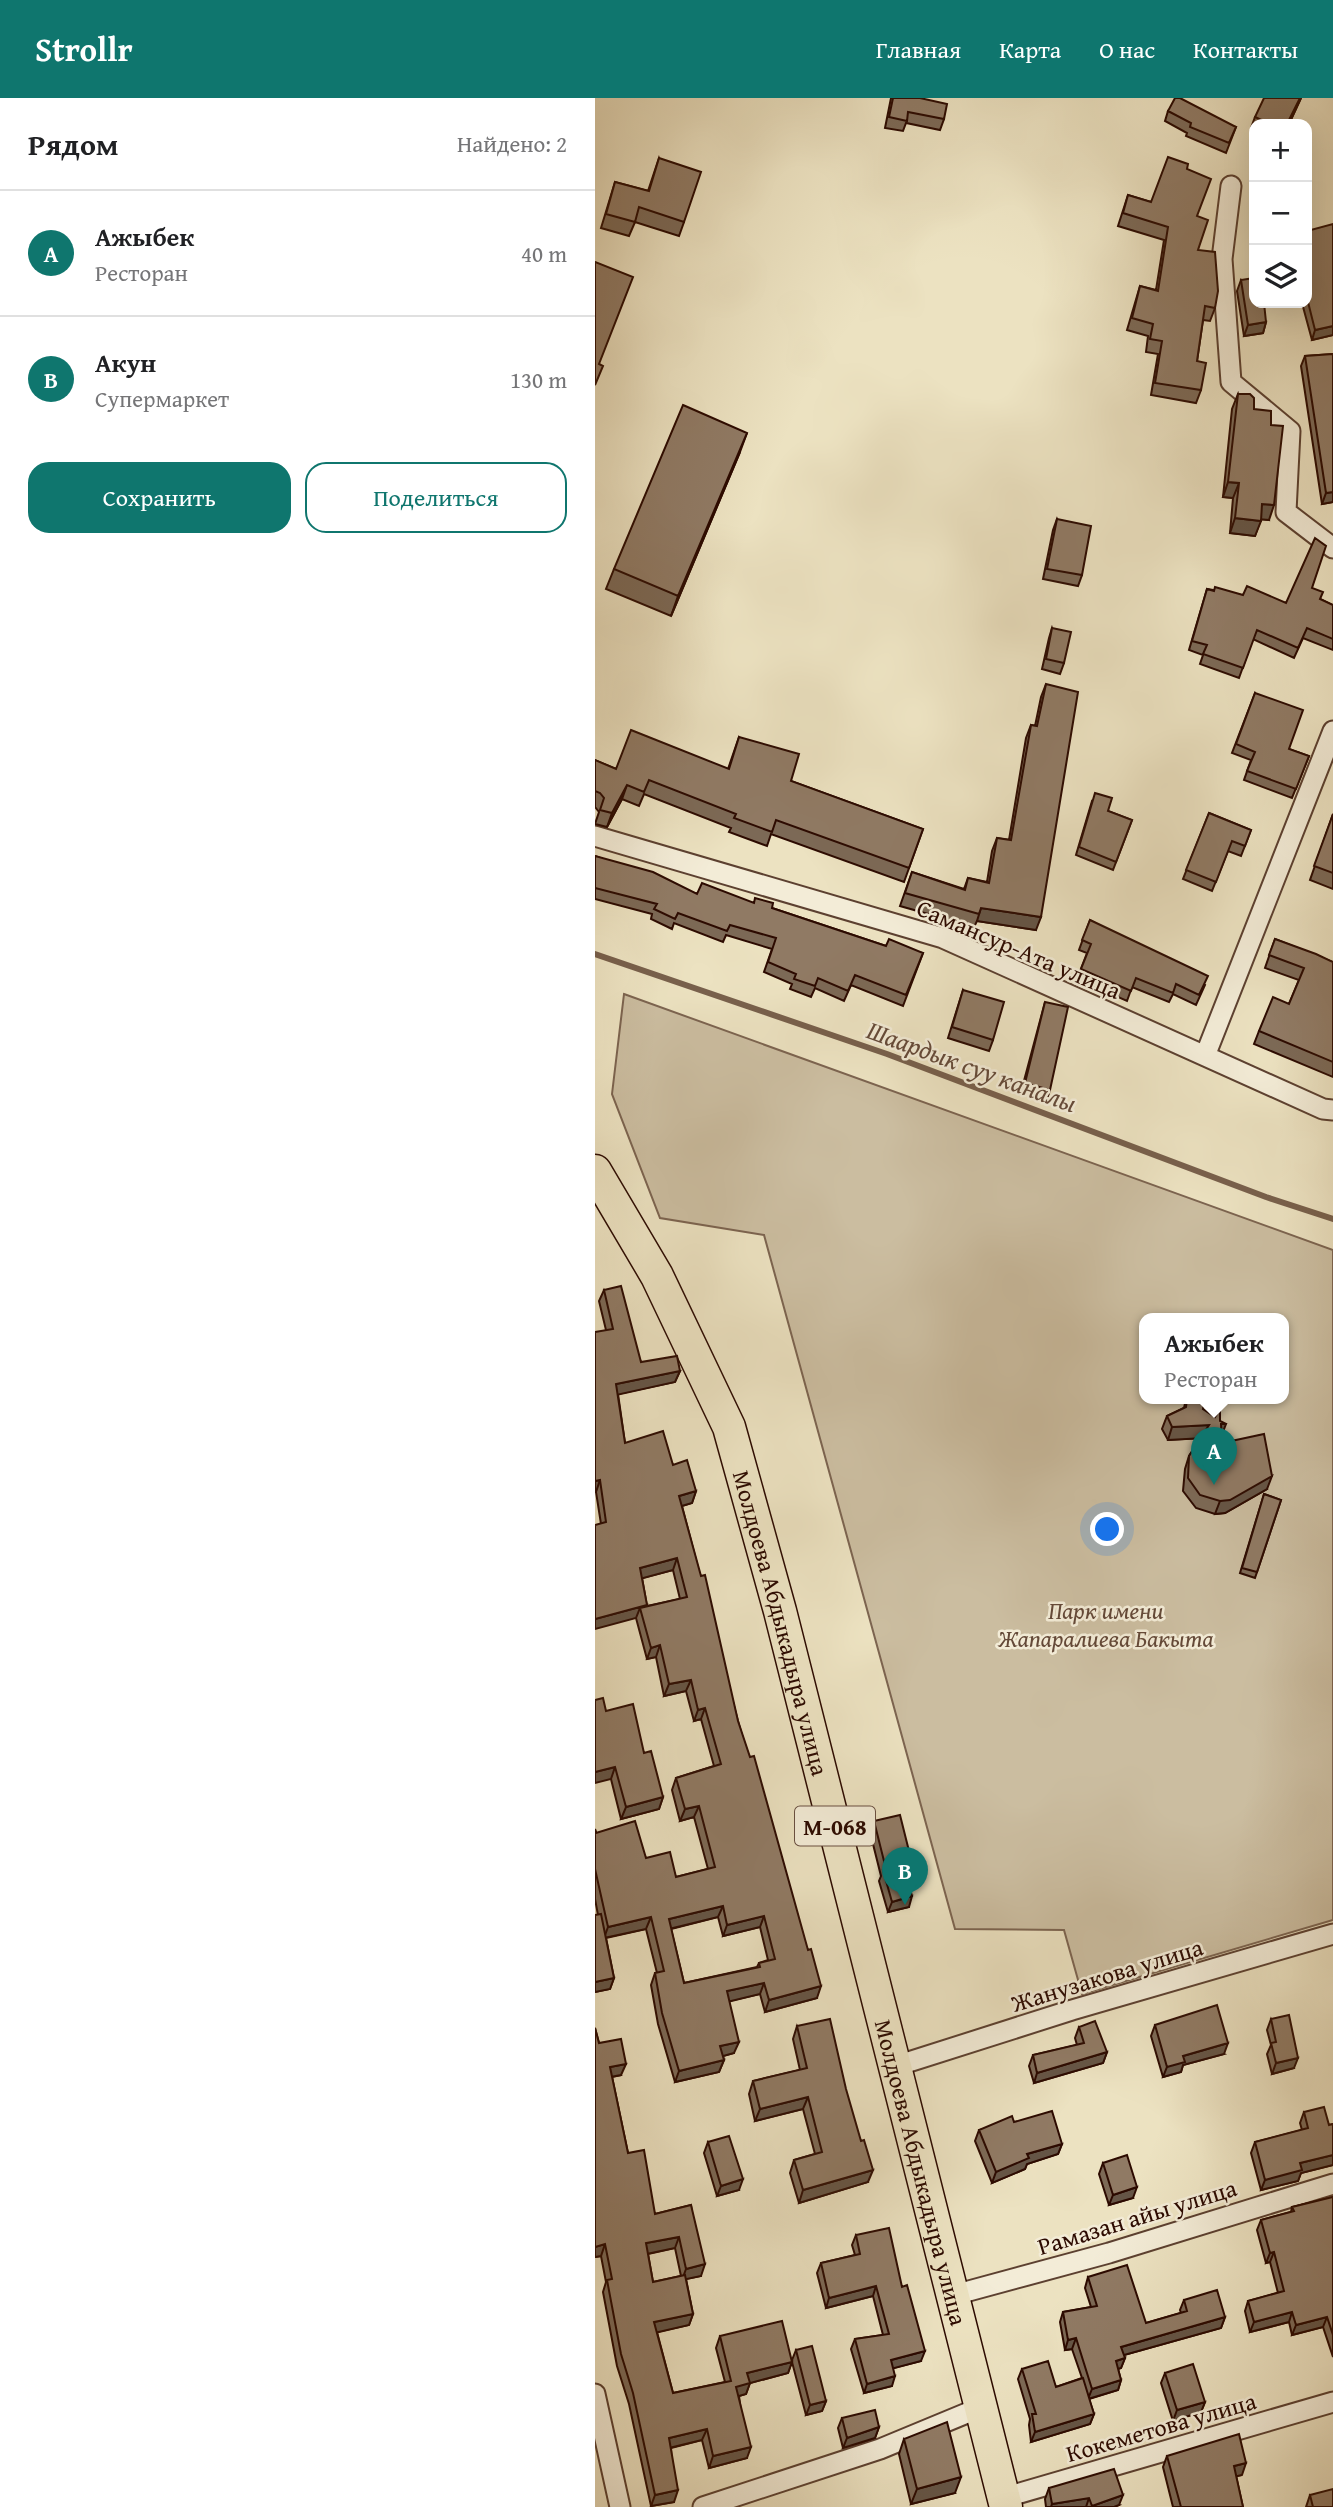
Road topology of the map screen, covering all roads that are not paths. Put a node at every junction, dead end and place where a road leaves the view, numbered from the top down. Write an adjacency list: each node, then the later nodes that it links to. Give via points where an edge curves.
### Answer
1 (1231, 186): 2 (street, via 1222,259 1231,382 1290,431 1286,512)
2 (1333, 548)
3 (1333, 731): 4 (street)
4 (1327, 763): 6 (street)
5 (595, 836): 6 (street, Самансур-Ата улица, via 943,938)
6 (1205, 1056): 7 (street, Самансур-Ата улица)
7 (1330, 1113)
8 (595, 1171): 10 (main road, Молдоева Абдыкадыра улица / М-068, via 657,1276 729,1426)
9 (1333, 1934): 10 (street, Жанузакова улица)
10 (896, 2066): 12 (main road, Молдоева Абдыкадыра улица / М-068)
11 (1333, 2184): 12 (street, Рамазан айы улица)
12 (954, 2295): 15 (main road, Молдоева Абдыкадыра улица / М-068)
13 (595, 2394): 17 (street)
14 (1333, 2402): 16 (street, Кокеметова улица)
15 (979, 2407): 16 (main road, Молдоева Абдыкадыра улица / М-068); 18 (street, via 880,2449)
16 (1005, 2503)
17 (620, 2507)
18 (703, 2507)

